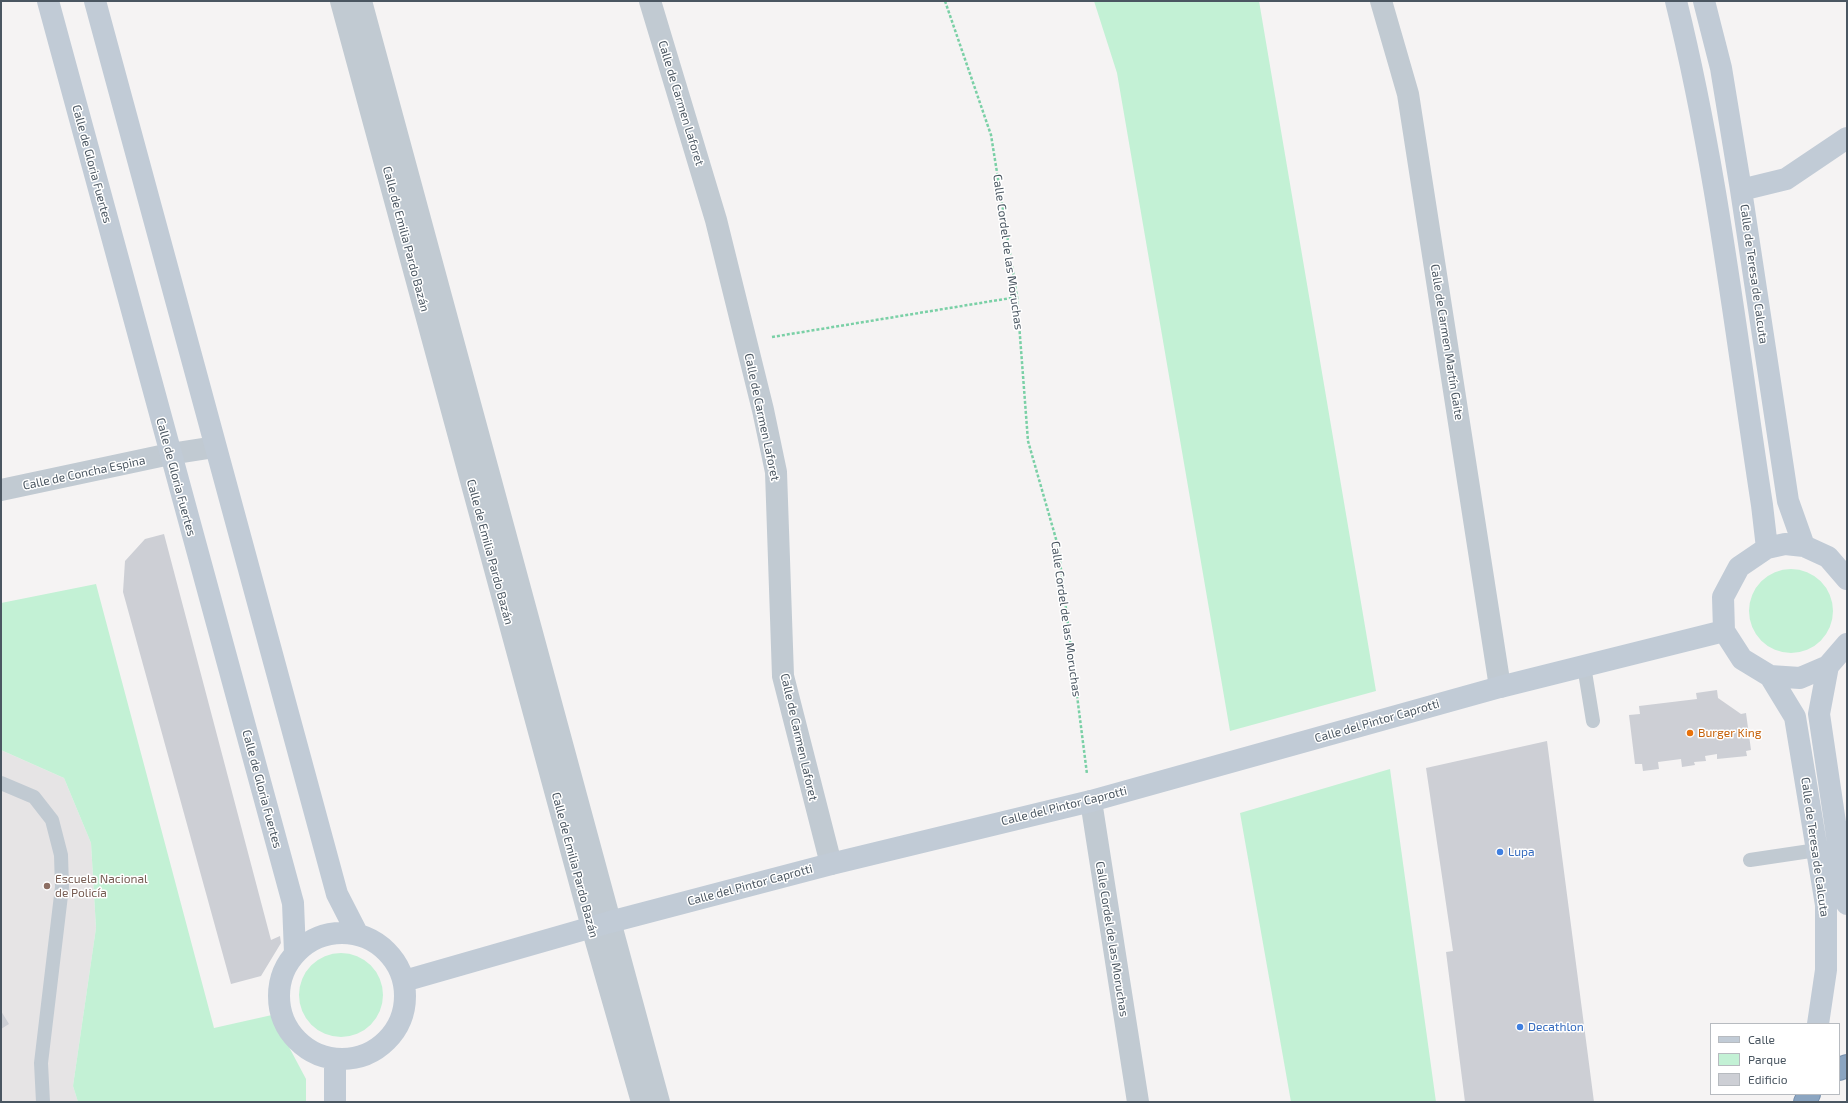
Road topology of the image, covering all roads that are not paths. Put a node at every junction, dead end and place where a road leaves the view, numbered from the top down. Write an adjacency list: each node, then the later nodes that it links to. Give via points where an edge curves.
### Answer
1 (48, 1): 12 (street, Calle de Gloria Fuertes)
2 (95, 1): 11 (street)
3 (341, 1): 30 (street, Calle de Emilia Pardo Bazán)
4 (361, 1): 30 (street, Calle de Emilia Pardo Bazán)
5 (650, 1): 28 (street, Calle de Carmen Laforet, via 716,220 776,472 783,676)
6 (1381, 1): 22 (street, Calle de Carmen Martín Gaite, via 1408,94)
7 (1676, 1): 15 (street, via 1694,74 1715,199)
8 (1704, 1): 10 (street, Calle de Teresa de Calcuta, via 1721,68)
9 (1847, 138): 10 (street, via 1786,179)
10 (1741, 190): 14 (street, Calle de Teresa de Calcuta, via 1788,501)
11 (215, 447): 12 (street, Calle de Concha Espina); 31 (street, via 337,894)
12 (170, 454): 13 (street, Calle de Concha Espina); 32 (street, Calle de Gloria Fuertes, via 293,903)
13 (1, 490)
14 (1804, 546): 15 (street, via 1785,544); 16 (street, via 1828,557)
15 (1767, 548): 17 (street, via 1739,567 1729,585 1723,597)
16 (1847, 577)
17 (1724, 631): 19 (street, Calle del Pintor Caprotti); 21 (street, via 1742,659)
18 (1847, 644): 20 (street)
19 (1584, 666): 22 (street, Calle del Pintor Caprotti); 23 (lane)
20 (1828, 666): 21 (street, via 1800,678); 29 (street, Calle de Teresa de Calcuta, via 1819,714)
21 (1770, 676): 26 (street, Calle de Teresa de Calcuta, via 1795,717)
22 (1500, 687): 25 (street, Calle del Pintor Caprotti)
23 (1593, 721)
24 (1, 783): 36 (lane, via 34,797 52,820 61,855 62,887 41,1063)
25 (1091, 801): 28 (street, Calle del Pintor Caprotti); 40 (street, Calle Cordel de las Moruchas)
26 (1817, 850): 27 (lane); 34 (street, Calle de Teresa de Calcuta, via 1826,905 1826,970)
27 (1750, 860)
28 (831, 864): 30 (street, Calle del Pintor Caprotti)
29 (1847, 904)
30 (601, 925): 33 (street, Calle del Pintor Caprotti); 38 (street, Calle de Emilia Pardo Bazán); 39 (street, Calle de Emilia Pardo Bazán)
31 (358, 935): 32 (street, via 324,935 308,942); 33 (street, via 374,941 387,952 398,965)
32 (295, 954): 35 (street, via 284,970 279,989 280,1009 287,1028 300,1043 316,1054)
33 (404, 981): 35 (street, via 406,1001 401,1021 390,1038 375,1051 356,1058)
34 (1818, 1023)
35 (335, 1059): 37 (street)
36 (43, 1102)
37 (335, 1102)
38 (642, 1102)
39 (659, 1102)
40 (1138, 1102)

